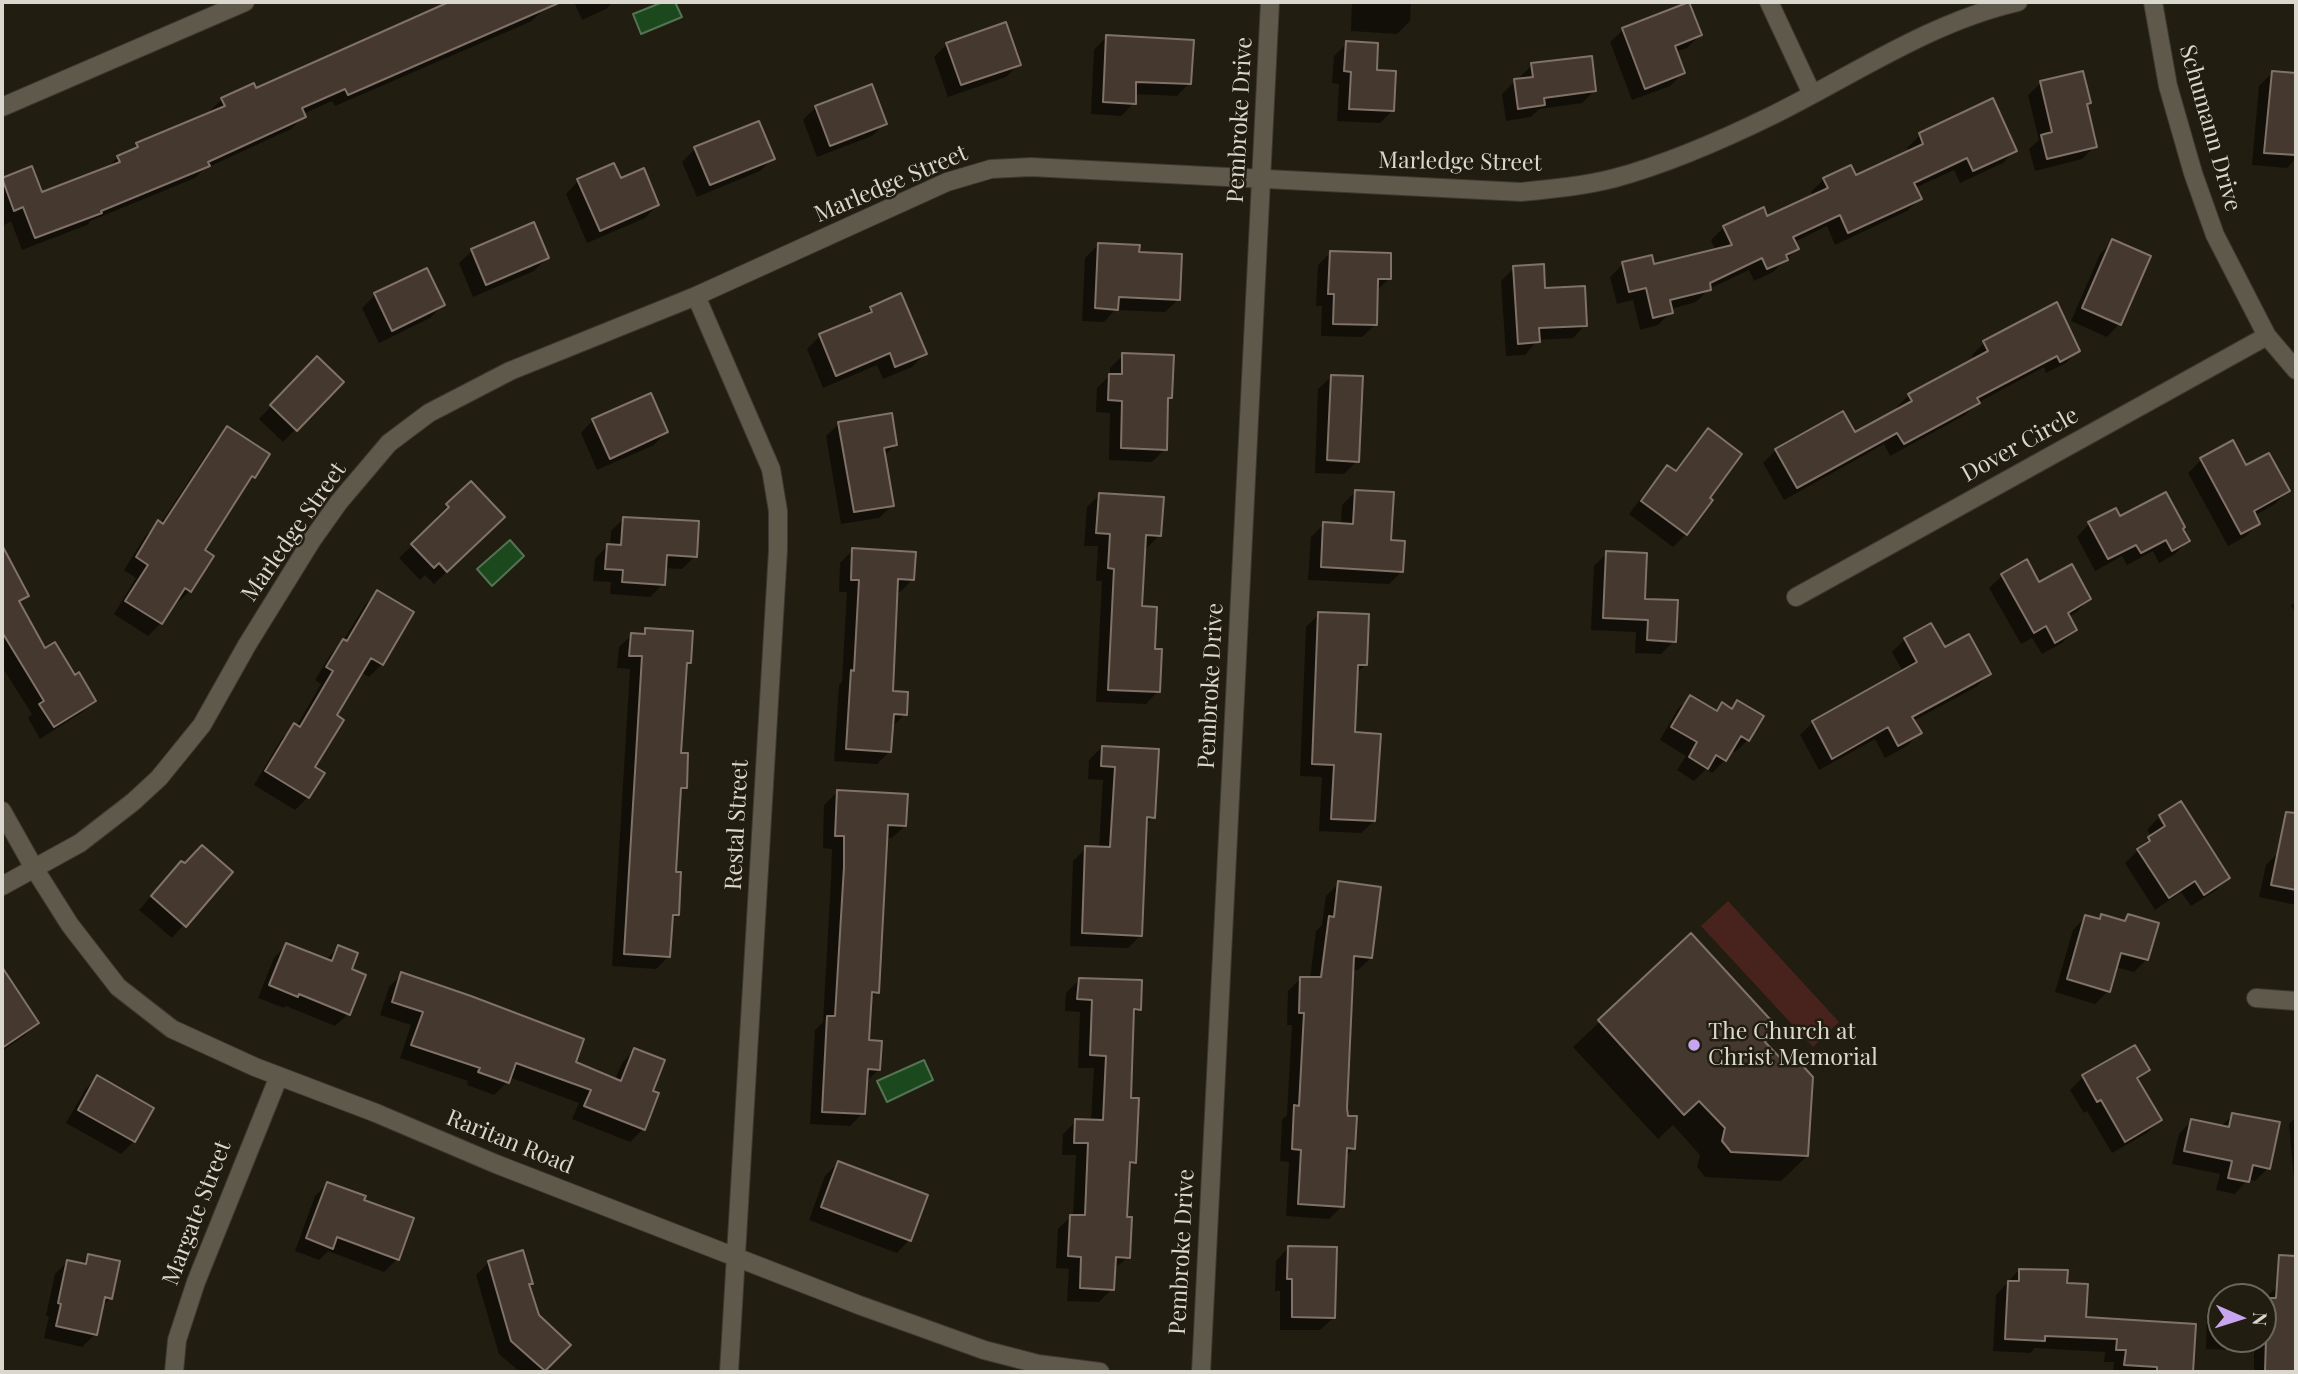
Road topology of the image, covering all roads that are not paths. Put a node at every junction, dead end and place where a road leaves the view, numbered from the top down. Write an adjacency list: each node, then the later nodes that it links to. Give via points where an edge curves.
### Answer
1 (245, 2): 7 (street)
2 (1270, 2): 8 (street, Pembroke Drive)
3 (1769, 2): 6 (street)
4 (2018, 2): 6 (street, Marledge Street, via 1990,8 1924,37)
5 (2153, 2): 10 (street, Schumann Drive, via 2168,86 2193,173 2215,235)
6 (1812, 94): 8 (street, Marledge Street, via 1657,166 1570,187 1521,192)
7 (2, 107)
8 (1262, 179): 9 (street, Marledge Street, via 991,169 947,182); 23 (street, Pembroke Drive)
9 (696, 296): 14 (street, Marledge Street, via 510,371 429,413 389,443 318,531 202,725 159,778 80,843); 19 (street, Restal Street, via 771,469 778,511)
10 (2267, 336): 11 (street, Schumann Drive); 12 (street, Dover Circle)
11 (2296, 370)
12 (1796, 597)
13 (2, 811): 14 (street, Raritan Road)
14 (34, 868): 15 (street, Marledge Street); 18 (street, Raritan Road, via 118,988 172,1029)
15 (2, 886)
16 (2256, 998): 17 (street)
17 (2296, 1001)
18 (279, 1076): 19 (street, Raritan Road); 20 (street, Margate Street, via 196,1282 177,1340)
19 (737, 1259): 21 (street, Restal Street); 22 (street, Raritan Road, via 984,1350 1038,1364)
20 (174, 1372)
21 (729, 1372)
22 (1100, 1372)
23 (1201, 1372)

